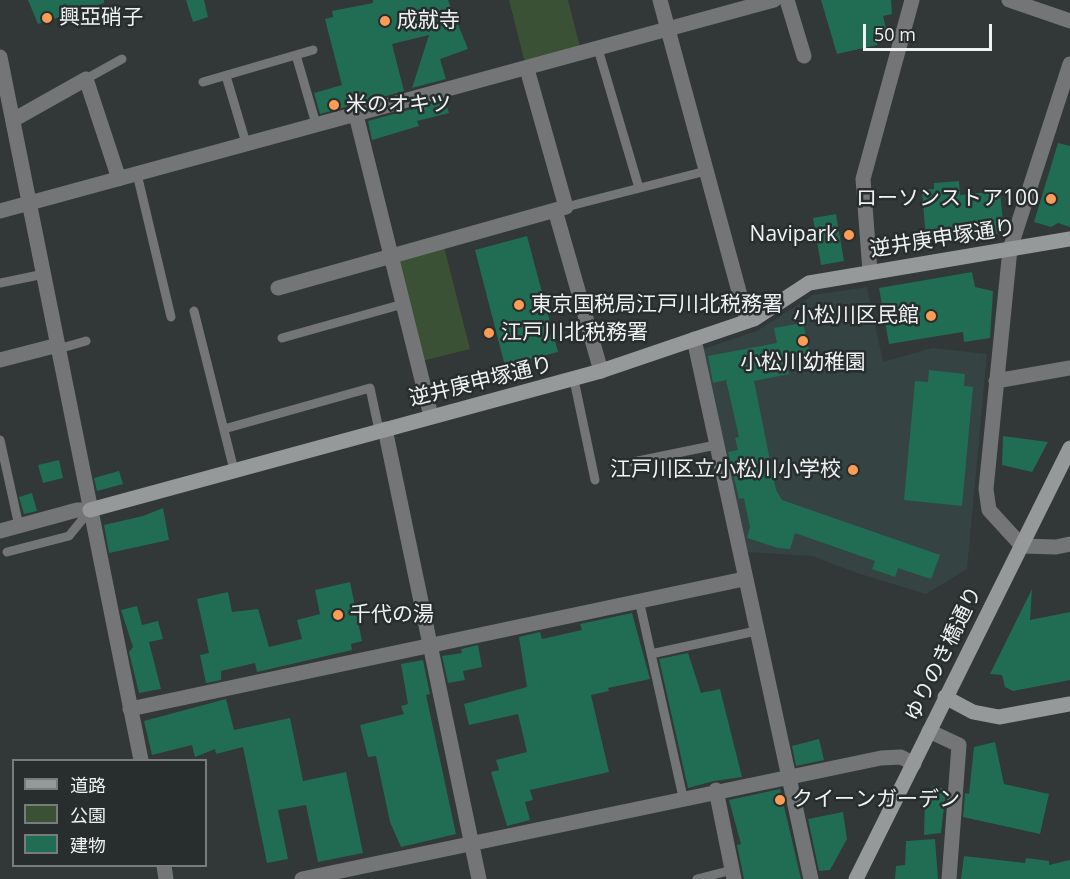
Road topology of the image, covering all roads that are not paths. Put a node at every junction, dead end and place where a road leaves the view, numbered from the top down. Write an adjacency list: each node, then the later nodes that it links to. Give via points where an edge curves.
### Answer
1 (660, 0): 7 (street)
2 (774, 0): 7 (street)
3 (787, 0): 11 (street)
4 (912, 0): 33 (street, via 864,179)
5 (1009, 0): 6 (street)
6 (1070, 21)
7 (668, 29): 8 (street); 23 (street)
8 (598, 49): 15 (street); 26 (lane)
9 (313, 50): 10 (lane)
10 (296, 56): 16 (lane); 21 (lane)
11 (804, 56)
12 (0, 57): 20 (street)
13 (122, 59): 17 (lane)
14 (1070, 64): 31 (street)
15 (527, 69): 19 (street); 28 (street)
16 (226, 76): 18 (lane); 22 (lane)
17 (86, 79): 20 (street); 25 (street)
18 (203, 82)
19 (357, 115): 21 (street); 32 (street)
20 (13, 120): 27 (street)
21 (316, 124): 22 (street)
22 (246, 143): 24 (street)
23 (706, 171): 26 (lane); 40 (street)
24 (136, 174): 25 (street); 39 (lane)
25 (119, 179): 27 (street)
26 (639, 188): 28 (lane)
27 (30, 204): 29 (street); 34 (street)
28 (561, 208): 32 (street); 47 (street)
29 (0, 211)
30 (1070, 239): 31 (street, 逆井庚申塚通り)
31 (1010, 249): 33 (street, 逆井庚申塚通り); 49 (street)
32 (390, 256): 36 (street); 37 (street)
33 (870, 272): 40 (street, 逆井庚申塚通り, via 809,283)
34 (44, 274): 35 (lane); 44 (street)
35 (0, 283)
36 (278, 288)
37 (403, 304): 41 (lane); 50 (street)
38 (194, 311): 51 (lane)
39 (171, 317)
40 (747, 321): 42 (street, 逆井庚申塚通り)
41 (282, 338)
42 (694, 339): 47 (street, 逆井庚申塚通り); 54 (street)
43 (86, 341): 44 (lane)
44 (58, 345): 45 (street); 59 (street)
45 (0, 360)
46 (1070, 368): 49 (street)
47 (601, 371): 48 (street, 逆井庚申塚通り)
48 (574, 380): 50 (street, 逆井庚申塚通り); 58 (lane)
49 (996, 381): 63 (street, via 987,500 989,510)
50 (431, 416): 52 (street, 逆井庚申塚通り)
51 (224, 429): 52 (lane, via 370,388); 57 (lane)
52 (382, 429): 57 (street, 逆井庚申塚通り); 68 (street)
53 (0, 440): 60 (lane)
54 (716, 445): 56 (lane); 65 (street)
55 (1070, 448): 63 (street, ゆりのき橋通り)
56 (633, 462)
57 (234, 470): 59 (street, 逆井庚申塚通り)
58 (595, 480)
59 (90, 510): 60 (street, 逆井庚申塚通り); 64 (lane, via 69,536); 72 (street)
60 (19, 526): 61 (street, 逆井庚申塚通り)
61 (0, 531)
62 (1070, 544): 63 (street)
63 (1022, 546): 70 (street, ゆりのき橋通り)
64 (7, 552)
65 (744, 579): 66 (street); 67 (street)
66 (639, 600): 68 (street); 69 (lane)
67 (756, 631): 69 (lane); 76 (street)
68 (430, 645): 72 (street); 79 (street)
69 (651, 654): 78 (lane)
70 (945, 697): 71 (street, via 973,712 999,717); 73 (street, ゆりのき橋通り)
71 (1070, 704)
72 (130, 709): 74 (street)
73 (929, 731): 75 (street, ゆりのき橋通り); 86 (street, via 959,745)
74 (141, 759)
75 (914, 764): 76 (street, via 901,757 881,758); 85 (street, ゆりのき橋通り)
76 (789, 776): 77 (street); 84 (street)
77 (716, 790): 78 (street); 80 (street)
78 (683, 797): 79 (street)
79 (471, 842): 81 (street); 82 (street)
80 (733, 875): 83 (lane)
81 (302, 879)
82 (479, 879)
83 (697, 879)
84 (811, 879)
85 (856, 879)
86 (949, 879)

